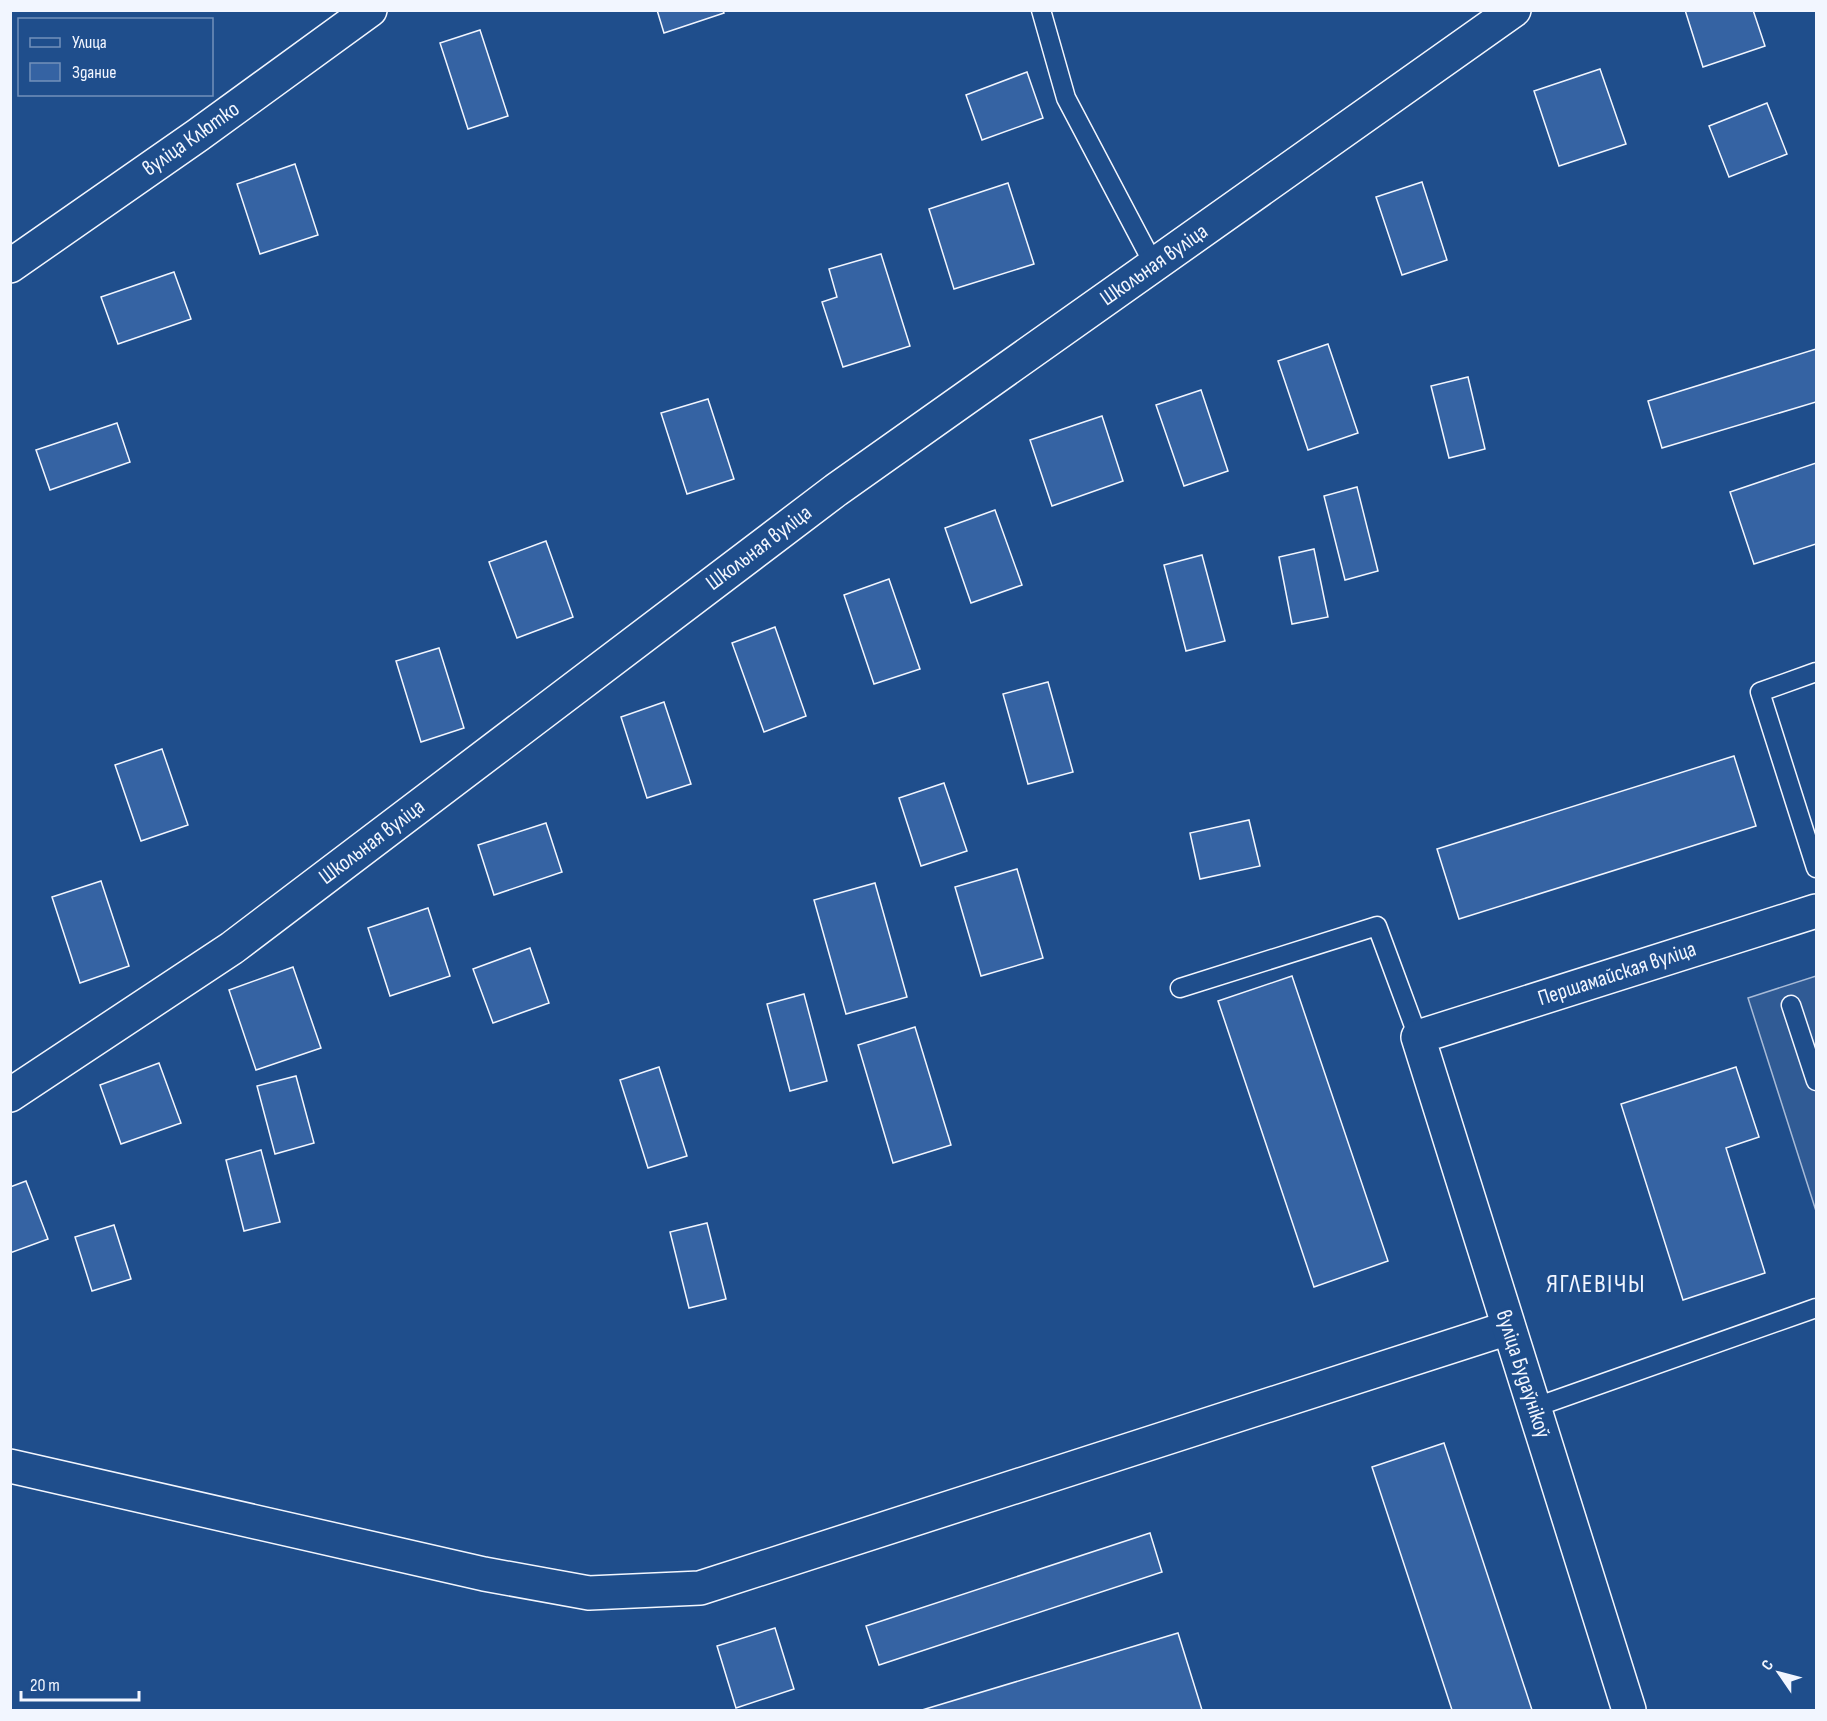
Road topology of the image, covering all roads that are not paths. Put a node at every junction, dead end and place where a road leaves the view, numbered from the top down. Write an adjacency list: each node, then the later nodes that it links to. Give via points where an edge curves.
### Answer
1 (370, 10): 5 (street, вуліца Клютко)
2 (1041, 10): 4 (lane, via 1066,98)
3 (1515, 10): 4 (street, Школьная вуліца)
4 (1154, 265): 13 (street, Школьная вуліца, via 836,490 232,948)
5 (10, 266)
6 (1816, 672): 7 (lane, via 1760,692)
7 (1816, 868)
8 (1816, 911): 11 (street, Першамайская вуліца)
9 (1180, 988): 11 (lane, via 1377,926)
10 (1791, 1005): 12 (lane)
11 (1418, 1037): 15 (street, вуліца Будаўнікоў)
12 (1816, 1081)
13 (10, 1095)
14 (1816, 1308): 16 (lane)
15 (1508, 1328): 16 (street, вуліца Будаўнікоў); 17 (street, via 700,1588 589,1593 484,1574)
16 (1533, 1408): 18 (street, вуліца Будаўнікоў)
17 (10, 1466)
18 (1629, 1710)

